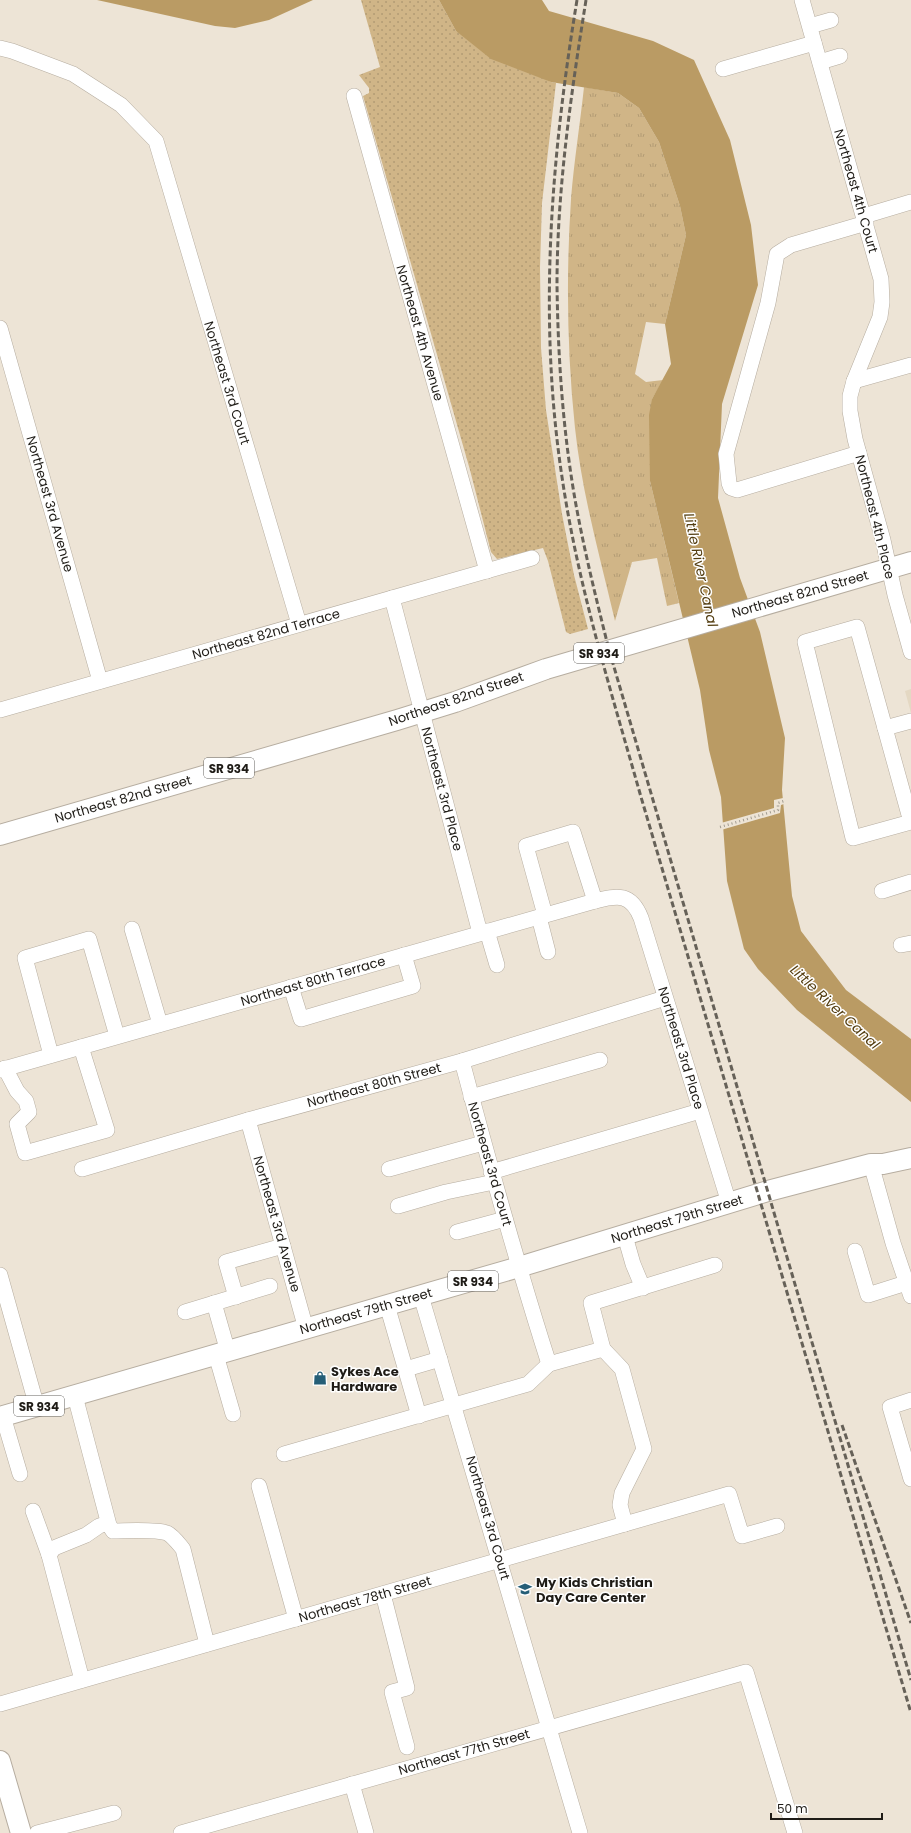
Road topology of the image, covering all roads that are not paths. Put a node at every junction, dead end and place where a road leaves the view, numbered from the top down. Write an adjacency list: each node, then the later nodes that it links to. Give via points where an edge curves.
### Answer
1 (802, 0): 3 (street, Northeast 4th Court)
2 (831, 20): 3 (street)
3 (810, 26): 4 (street, Northeast 4th Court)
4 (814, 43): 8 (street, Northeast 4th Court); 9 (street)
5 (6, 49): 7 (street); 22 (street, Northeast 3rd Court, via 73,74 121,105 156,142)
6 (840, 56): 8 (street)
7 (0, 60)
8 (820, 62): 12 (street, Northeast 4th Court, via 853,185)
9 (724, 69)
10 (354, 96): 20 (street, Northeast 4th Avenue)
11 (911, 202): 12 (street)
12 (865, 219): 15 (street, Northeast 4th Court, via 880,271 882,302 877,325); 16 (street, via 791,245 777,254 768,303 726,454 729,483 731,488 737,490)
13 (0, 328): 24 (street, Northeast 3rd Avenue)
14 (911, 365): 15 (street)
15 (854, 380): 16 (street, Northeast 4th Place, via 849,404 850,420)
16 (859, 453): 19 (street, Northeast 4th Place, via 884,540)
17 (532, 558): 20 (street, Northeast 82nd Terrace)
18 (911, 562): 19 (main road, Northeast 82nd Street / SR 934)
19 (889, 568): 23 (street, Northeast 4th Place); 26 (main road, Northeast 82nd Street / SR 934, via 546,669)
20 (487, 571): 21 (street, Northeast 82nd Terrace)
21 (392, 598): 22 (street, Northeast 82nd Terrace); 26 (street, Northeast 3rd Place)
22 (299, 624): 24 (street, Northeast 82nd Terrace)
23 (911, 652)
24 (100, 681): 25 (street, Northeast 82nd Terrace)
25 (0, 710)
26 (421, 712): 29 (main road, Northeast 82nd Street / SR 934); 36 (street, Northeast 3rd Place)
27 (911, 722): 28 (street)
28 (885, 728): 28 (street, via 857,627 805,642 853,838 910,822)
29 (0, 835)
30 (911, 882): 31 (street)
31 (882, 891)
32 (626, 898): 33 (street, Northeast 80th Terrace, via 610,897); 41 (street, Northeast 3rd Place, via 634,905 641,918)
33 (595, 901): 34 (street, Northeast 80th Terrace); 34 (street, via 574,832 526,846)
34 (542, 916): 36 (street, Northeast 80th Terrace); 37 (street)
35 (132, 929): 42 (street)
36 (484, 932): 38 (street, Northeast 80th Terrace); 39 (street, Northeast 3rd Place)
37 (548, 952)
38 (404, 955): 40 (street, Northeast 80th Terrace); 40 (street, via 414,986 301,1019)
39 (497, 966)
40 (291, 987): 42 (street, Northeast 80th Terrace)
41 (666, 998): 47 (street, Northeast 80th Street); 50 (street, Northeast 3rd Place)
42 (160, 1024): 43 (street, Northeast 80th Terrace)
43 (117, 1036): 44 (street, Northeast 80th Terrace); 45 (street, via 89,940 25,958)
44 (81, 1047): 45 (street, Northeast 80th Terrace); 48 (street, via 107,1130 25,1153 17,1124 29,1112 26,1101)
45 (50, 1055): 48 (street, Northeast 80th Terrace)
46 (600, 1060): 49 (street)
47 (462, 1061): 49 (street, Northeast 3rd Court); 51 (street, Northeast 80th Street)
48 (3, 1069)
49 (471, 1097): 52 (street, Northeast 3rd Court)
50 (700, 1112): 58 (street); 59 (street, Northeast 3rd Place)
51 (248, 1120): 56 (street, Northeast 80th Street); 64 (street, Northeast 3rd Avenue)
52 (483, 1143): 57 (street); 58 (street, Northeast 3rd Court)
53 (911, 1146): 55 (main road, Northeast 79th Street, via 887,1154)
54 (911, 1158): 55 (main road, Northeast 79th Street / SR 934)
55 (871, 1164): 59 (main road, Northeast 79th Street / SR 934); 71 (street)
56 (82, 1169)
57 (389, 1169)
58 (493, 1177): 60 (street); 61 (street, Northeast 3rd Court)
59 (729, 1203): 63 (main road, Northeast 79th Street / SR 934)
60 (398, 1206)
61 (505, 1219): 62 (street); 67 (street, Northeast 3rd Court)
62 (457, 1232)
63 (625, 1236): 67 (main road, Northeast 79th Street / SR 934); 70 (street)
64 (283, 1246): 73 (street, via 226,1262); 77 (street, Northeast 3rd Avenue)
65 (855, 1251): 71 (street, via 868,1295)
66 (714, 1265): 70 (street)
67 (519, 1267): 72 (main road, Northeast 79th Street / SR 934); 81 (street, Northeast 3rd Court)
68 (0, 1275): 86 (street)
69 (270, 1286): 73 (street)
70 (643, 1288): 78 (street, via 591,1303)
71 (909, 1290)
72 (421, 1296): 75 (main road, Northeast 79th Street / SR 934); 80 (street, Northeast 3rd Court)
73 (236, 1297): 74 (street)
74 (214, 1303): 76 (street); 79 (street)
75 (387, 1305): 77 (main road, Northeast 79th Street / SR 934); 82 (street)
76 (185, 1312)
77 (306, 1329): 79 (main road, Northeast 79th Street / SR 934)
78 (603, 1349): 81 (street); 96 (street, via 622,1369 644,1449 622,1493 620,1505)
79 (222, 1353): 83 (main road, Northeast 79th Street / SR 934); 87 (street)
80 (440, 1359): 82 (street); 85 (street, Northeast 3rd Court)
81 (549, 1364): 85 (street, via 528,1384)
82 (406, 1369): 88 (street)
83 (75, 1396): 86 (main road, Northeast 79th Street / SR 934); 95 (street)
84 (911, 1400): 92 (street, via 890,1407)
85 (455, 1406): 88 (street); 99 (street, Northeast 3rd Court)
86 (37, 1407): 89 (main road, Northeast 79th Street / SR 934)
87 (233, 1414)
88 (419, 1416): 90 (street)
89 (1, 1417): 91 (street)
90 (284, 1454)
91 (20, 1474)
92 (911, 1479)
93 (258, 1486): 101 (street)
94 (34, 1510): 98 (street)
95 (108, 1523): 98 (street, via 54,1548); 102 (street, via 113,1531 166,1533 176,1540 183,1549)
96 (625, 1524): 97 (street, Northeast 78th Street, via 729,1494 742,1536); 99 (street, Northeast 78th Street)
97 (777, 1526)
98 (49, 1555): 103 (street)
99 (500, 1560): 100 (street, Northeast 78th Street); 105 (street, Northeast 3rd Court)
100 (383, 1594): 101 (street, Northeast 78th Street); 106 (street, via 407,1688 392,1692)
101 (296, 1619): 102 (street, Northeast 78th Street)
102 (207, 1644): 103 (street, Northeast 78th Street)
103 (82, 1680): 104 (street, Northeast 78th Street)
104 (0, 1704)
105 (549, 1728): 108 (street, Northeast 77th Street); 113 (street, Northeast 3rd Court); 114 (street, Northeast 77th Street, via 746,1672)
106 (407, 1747)
107 (0, 1760): 110 (main road)
108 (352, 1784): 111 (street, Northeast 77th Street); 112 (street)
109 (114, 1813): 110 (street)
110 (22, 1832)
111 (190, 1832)
112 (366, 1833)
113 (580, 1833)
114 (795, 1833)

